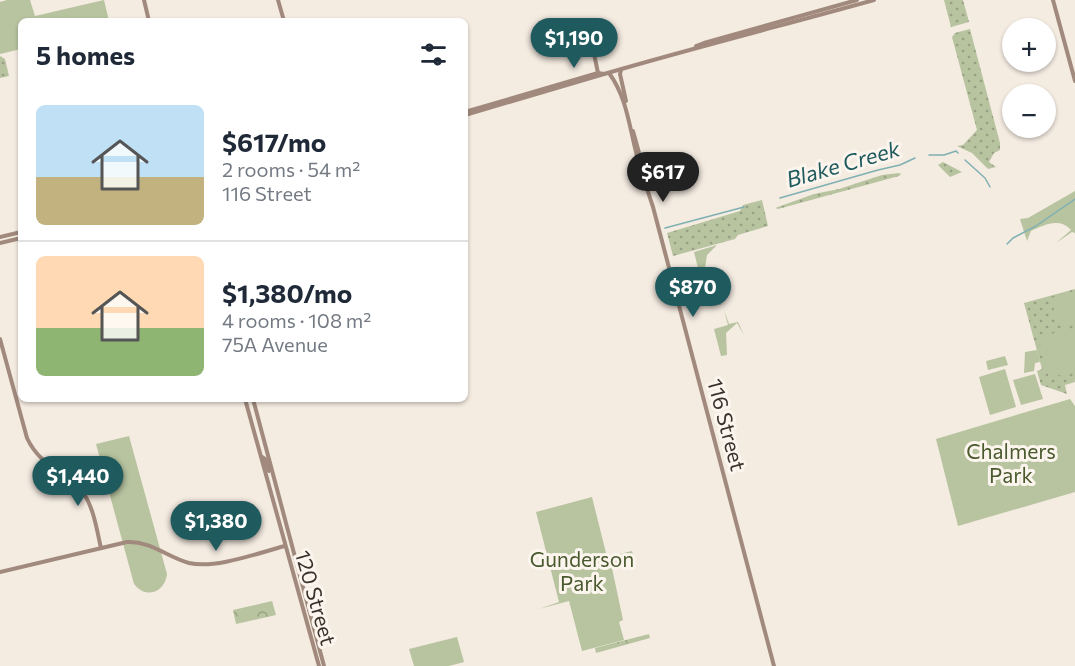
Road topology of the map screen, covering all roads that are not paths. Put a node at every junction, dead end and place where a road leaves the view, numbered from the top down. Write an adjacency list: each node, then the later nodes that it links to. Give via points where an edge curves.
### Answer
1 (144, 0): 6 (main road)
2 (278, 0): 7 (main road)
3 (857, 0): 8 (main road)
4 (874, 0): 8 (main road)
5 (1053, 0): 13 (main road)
6 (148, 18)
7 (283, 18)
8 (693, 48): 10 (main road)
9 (593, 49): 11 (main road)
10 (621, 69): 12 (main road); 14 (main road)
11 (598, 73): 12 (main road); 15 (main road)
12 (606, 73): 14 (main road, 116 Street, via 619,88); 16 (main road)
13 (1075, 81)
14 (626, 108): 33 (main road, 116 Street)
15 (468, 113)
16 (468, 113)
17 (18, 233): 18 (main road)
18 (0, 237)
19 (18, 239): 20 (main road)
20 (0, 243)
21 (0, 339): 29 (main road, via 27,438 33,450 84,493)
22 (246, 402): 24 (main road, 120 Street)
23 (254, 402): 25 (main road, 120 Street)
24 (254, 430): 25 (main road, via 260,432); 26 (main road, 120 Street)
25 (267, 454): 27 (main road, 120 Street)
26 (261, 457): 27 (main road, via 266,459); 28 (main road, 120 Street)
27 (275, 483): 32 (main road, 120 Street)
28 (285, 546): 29 (main road, via 214,564 186,562 141,543); 31 (main road, 120 Street)
29 (101, 548): 30 (main road)
30 (0, 572)
31 (319, 666)
32 (324, 666)
33 (774, 666)

